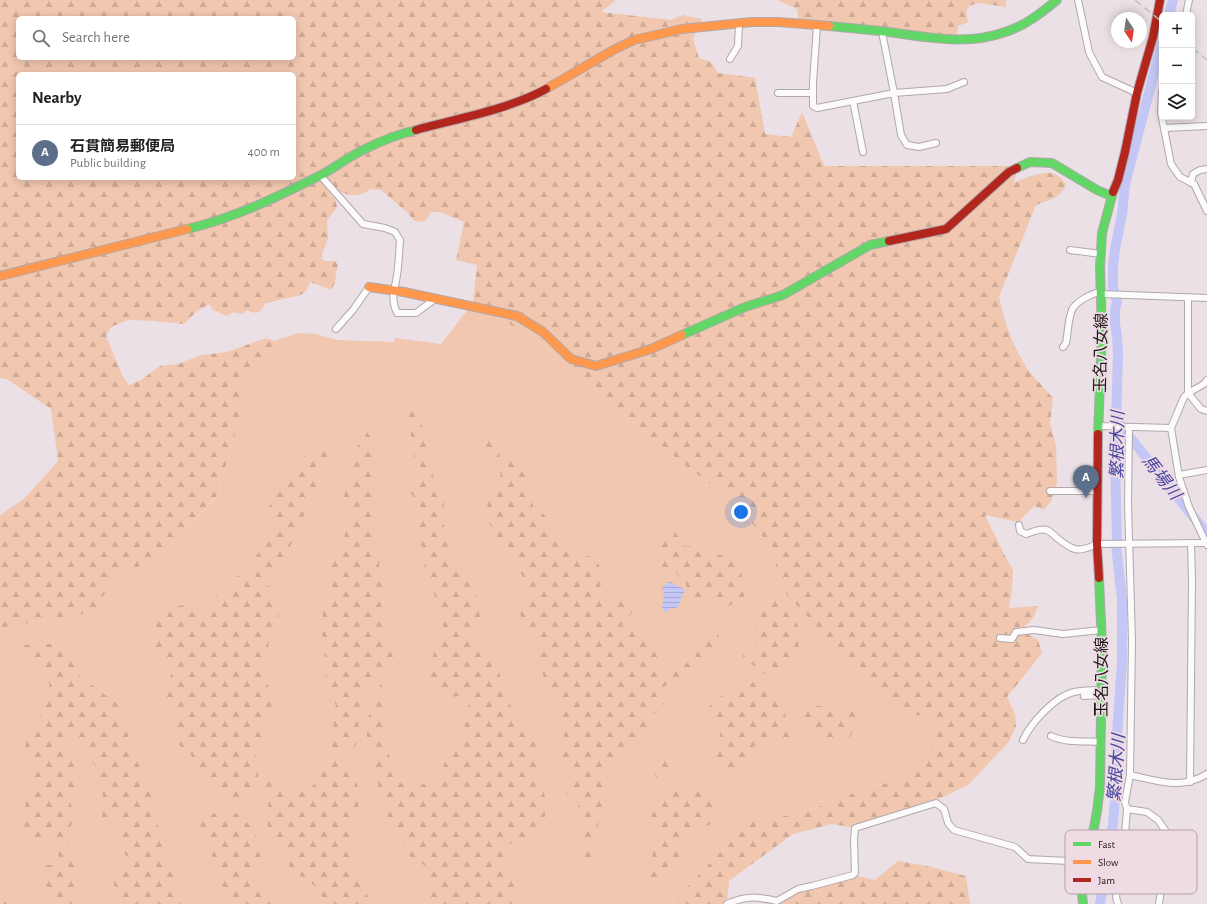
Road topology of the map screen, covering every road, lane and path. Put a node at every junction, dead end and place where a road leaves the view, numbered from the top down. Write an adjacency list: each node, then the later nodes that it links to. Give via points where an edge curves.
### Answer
1 (1057, 0): 8 (street, via 1015,29 982,38 936,38)
2 (1078, 0): 14 (street, via 1089,52 1102,77)
3 (1160, 0): 14 (street, 玉名八女線, via 1153,37)
4 (1189, 0): 5 (street)
5 (1187, 12)
6 (738, 24): 7 (street, via 778,22); 9 (street, via 738,46); 22 (street, via 682,29 634,40 534,95 400,134 364,149)
7 (817, 25): 8 (street); 12 (street)
8 (882, 32): 13 (street)
9 (730, 59)
10 (964, 82): 13 (street, via 947,89)
11 (778, 93): 12 (street)
12 (813, 93): 15 (street, via 813,106 817,108)
13 (894, 93): 15 (street); 19 (street, via 901,135 907,145 919,147)
14 (1137, 93): 24 (street, 玉名八女線, via 1118,180)
15 (853, 101): 20 (street)
16 (1162, 120): 18 (street)
17 (1207, 126): 18 (street)
18 (1164, 128): 23 (street, via 1171,164 1180,177)
19 (936, 143)
20 (863, 152)
21 (1207, 169): 23 (street, via 1193,174)
22 (320, 175): 28 (street, via 264,203 209,224); 30 (street, via 363,224 395,232 400,240)
23 (1191, 183): 25 (street, via 1194,184)
24 (1111, 196): 27 (street, 玉名八女線, via 1102,232); 33 (street, via 1052,163 1030,162 1009,172 946,229 870,245 783,295 745,307 651,349 596,366 571,359 543,332 517,316)
25 (1207, 211)
26 (1070, 250): 27 (street)
27 (1101, 254): 31 (street, 玉名八女線)
28 (0, 276)
29 (368, 287): 30 (street); 35 (street, via 353,310)
30 (394, 291): 33 (street); 33 (street, via 397,313 416,314)
31 (1103, 294): 32 (street); 36 (street, via 1094,293 1072,309); 40 (street, 玉名八女線)
32 (1188, 297): 34 (street); 38 (street)
33 (435, 298)
34 (1207, 298)
35 (336, 329)
36 (1063, 347)
37 (1207, 380): 38 (street)
38 (1188, 393): 39 (street, via 1201,409); 42 (street)
39 (1207, 411)
40 (1100, 426): 41 (street); 46 (street, 玉名八女線)
41 (1129, 427): 42 (street); 48 (street)
42 (1171, 428): 44 (street)
43 (1207, 470): 44 (street)
44 (1179, 475): 51 (street, via 1189,507)
45 (1050, 491): 46 (street)
46 (1098, 491): 50 (street, 玉名八女線)
47 (1020, 525): 50 (street, via 1020,530 1026,534 1048,530 1078,550)
48 (1129, 543): 49 (street); 50 (street); 60 (street, via 1132,640)
49 (1191, 543): 51 (street); 61 (street)
50 (1097, 544): 52 (street, 玉名八女線)
51 (1207, 544)
52 (1101, 630): 53 (street, via 1063,634 1034,630 1016,632 1012,638); 54 (street, 玉名八女線)
53 (1000, 638)
54 (1102, 692): 55 (street); 57 (street, via 1074,692 1063,696 1034,722); 58 (street, 玉名八女線)
55 (1084, 696)
56 (1051, 736): 58 (street)
57 (1023, 740)
58 (1101, 742): 63 (street, 玉名八女線, via 1100,787)
59 (1207, 774): 61 (street)
60 (1130, 775): 61 (street, via 1171,784); 62 (street)
61 (1190, 782)
62 (1127, 809): 64 (street); 65 (street, via 1147,812 1158,820)
63 (1093, 830)
64 (1125, 830)
65 (1164, 830)
66 (1065, 858): 70 (street, via 1028,859 1014,847 954,830 948,823 944,809 936,803 855,828 853,875 798,888 777,901 758,897 738,899)
67 (1082, 894): 71 (street, 玉名八女線)
68 (1116, 894): 72 (street)
69 (1160, 894): 73 (street)
70 (727, 904)
71 (1083, 904)
72 (1118, 904)
73 (1159, 904)

